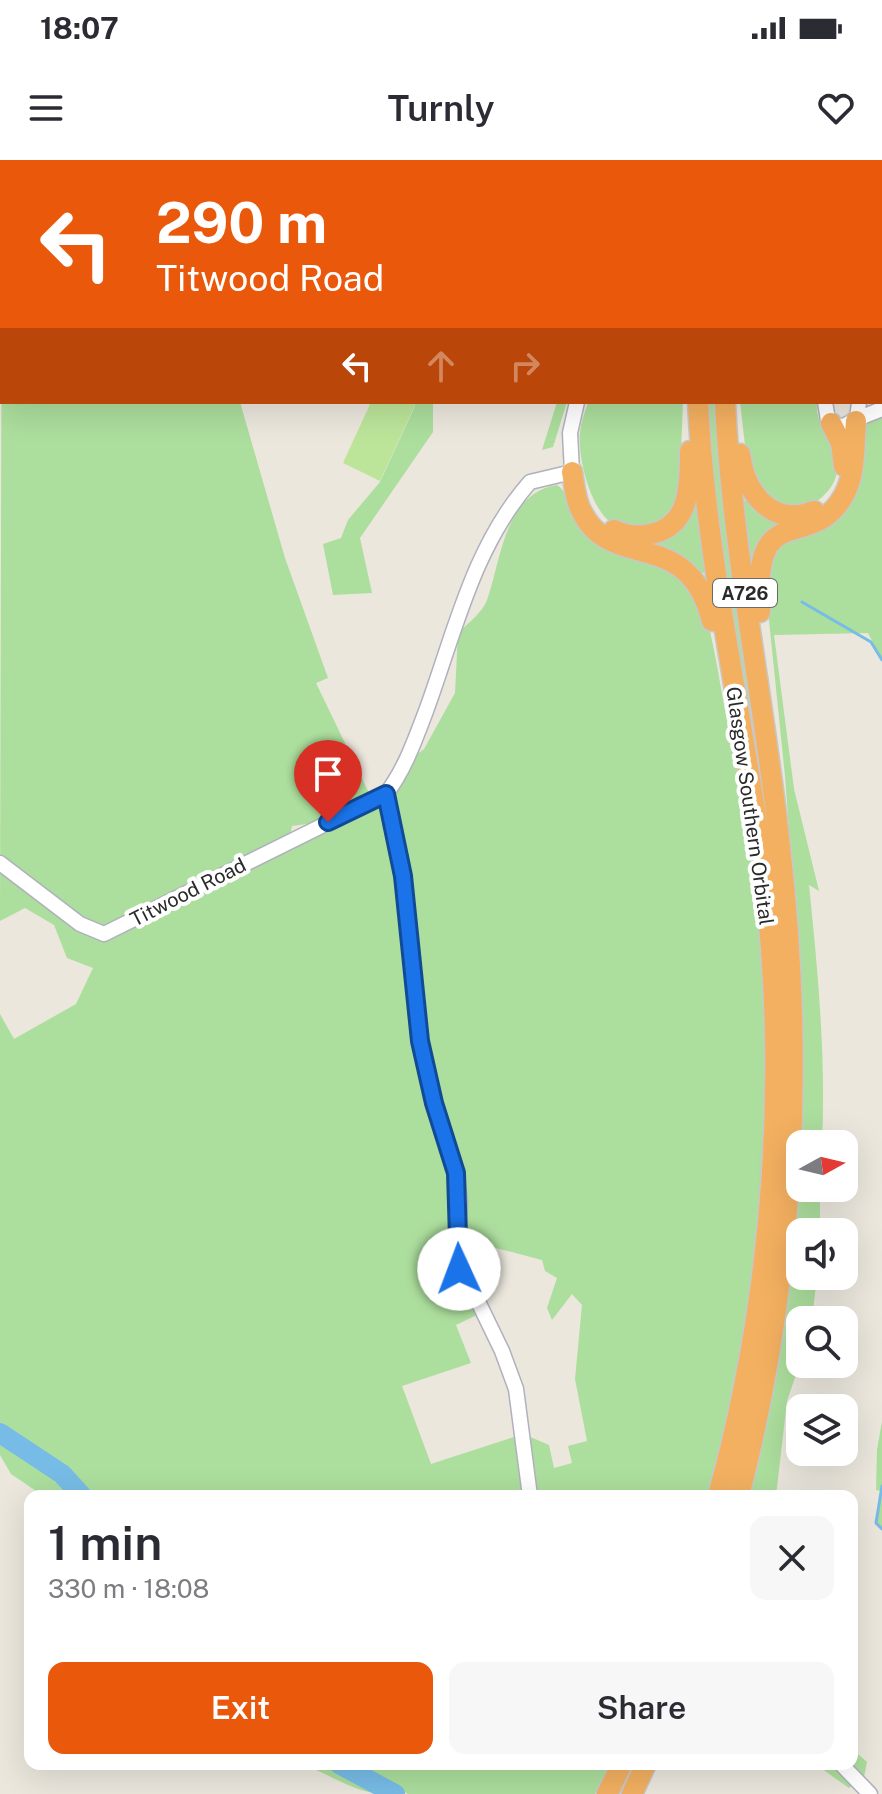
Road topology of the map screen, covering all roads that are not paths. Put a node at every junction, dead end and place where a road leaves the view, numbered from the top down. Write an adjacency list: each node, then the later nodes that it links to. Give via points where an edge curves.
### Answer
1 (577, 404): 10 (street, via 570,433)
2 (692, 404): 10 (highway, via 688,493 681,514 664,530 639,535 613,529)
3 (698, 404): 11 (highway, Glasgow Southern Orbital / A726, via 712,545)
4 (725, 404): 12 (highway, Glasgow Southern Orbital / A726, via 739,548)
5 (734, 404): 9 (highway, via 747,484 760,502 790,515 817,510 839,486 844,457)
6 (825, 404): 9 (street)
7 (882, 409): 8 (street)
8 (857, 414): 9 (street, via 841,427); 12 (highway, via 852,471 838,504 777,537 760,562)
9 (831, 423)
10 (572, 472): 11 (highway, via 579,506 596,530 616,543 680,565 703,592); 13 (street, via 530,482 498,526 469,583 410,753)
11 (744, 749): 16 (highway, Glasgow Southern Orbital / A726, via 768,926 774,1118 759,1298)
12 (773, 784): 17 (highway, Glasgow Southern Orbital / A726, via 791,985 792,1155 776,1317)
13 (386, 794): 14 (street, Titwood Road, via 104,934 80,924); 15 (street, via 403,876 420,1041 456,1173 457,1258 516,1389)
14 (0, 863)
15 (529, 1490)
16 (719, 1490)
17 (740, 1490)
18 (846, 1770): 19 (street)
19 (863, 1791)

